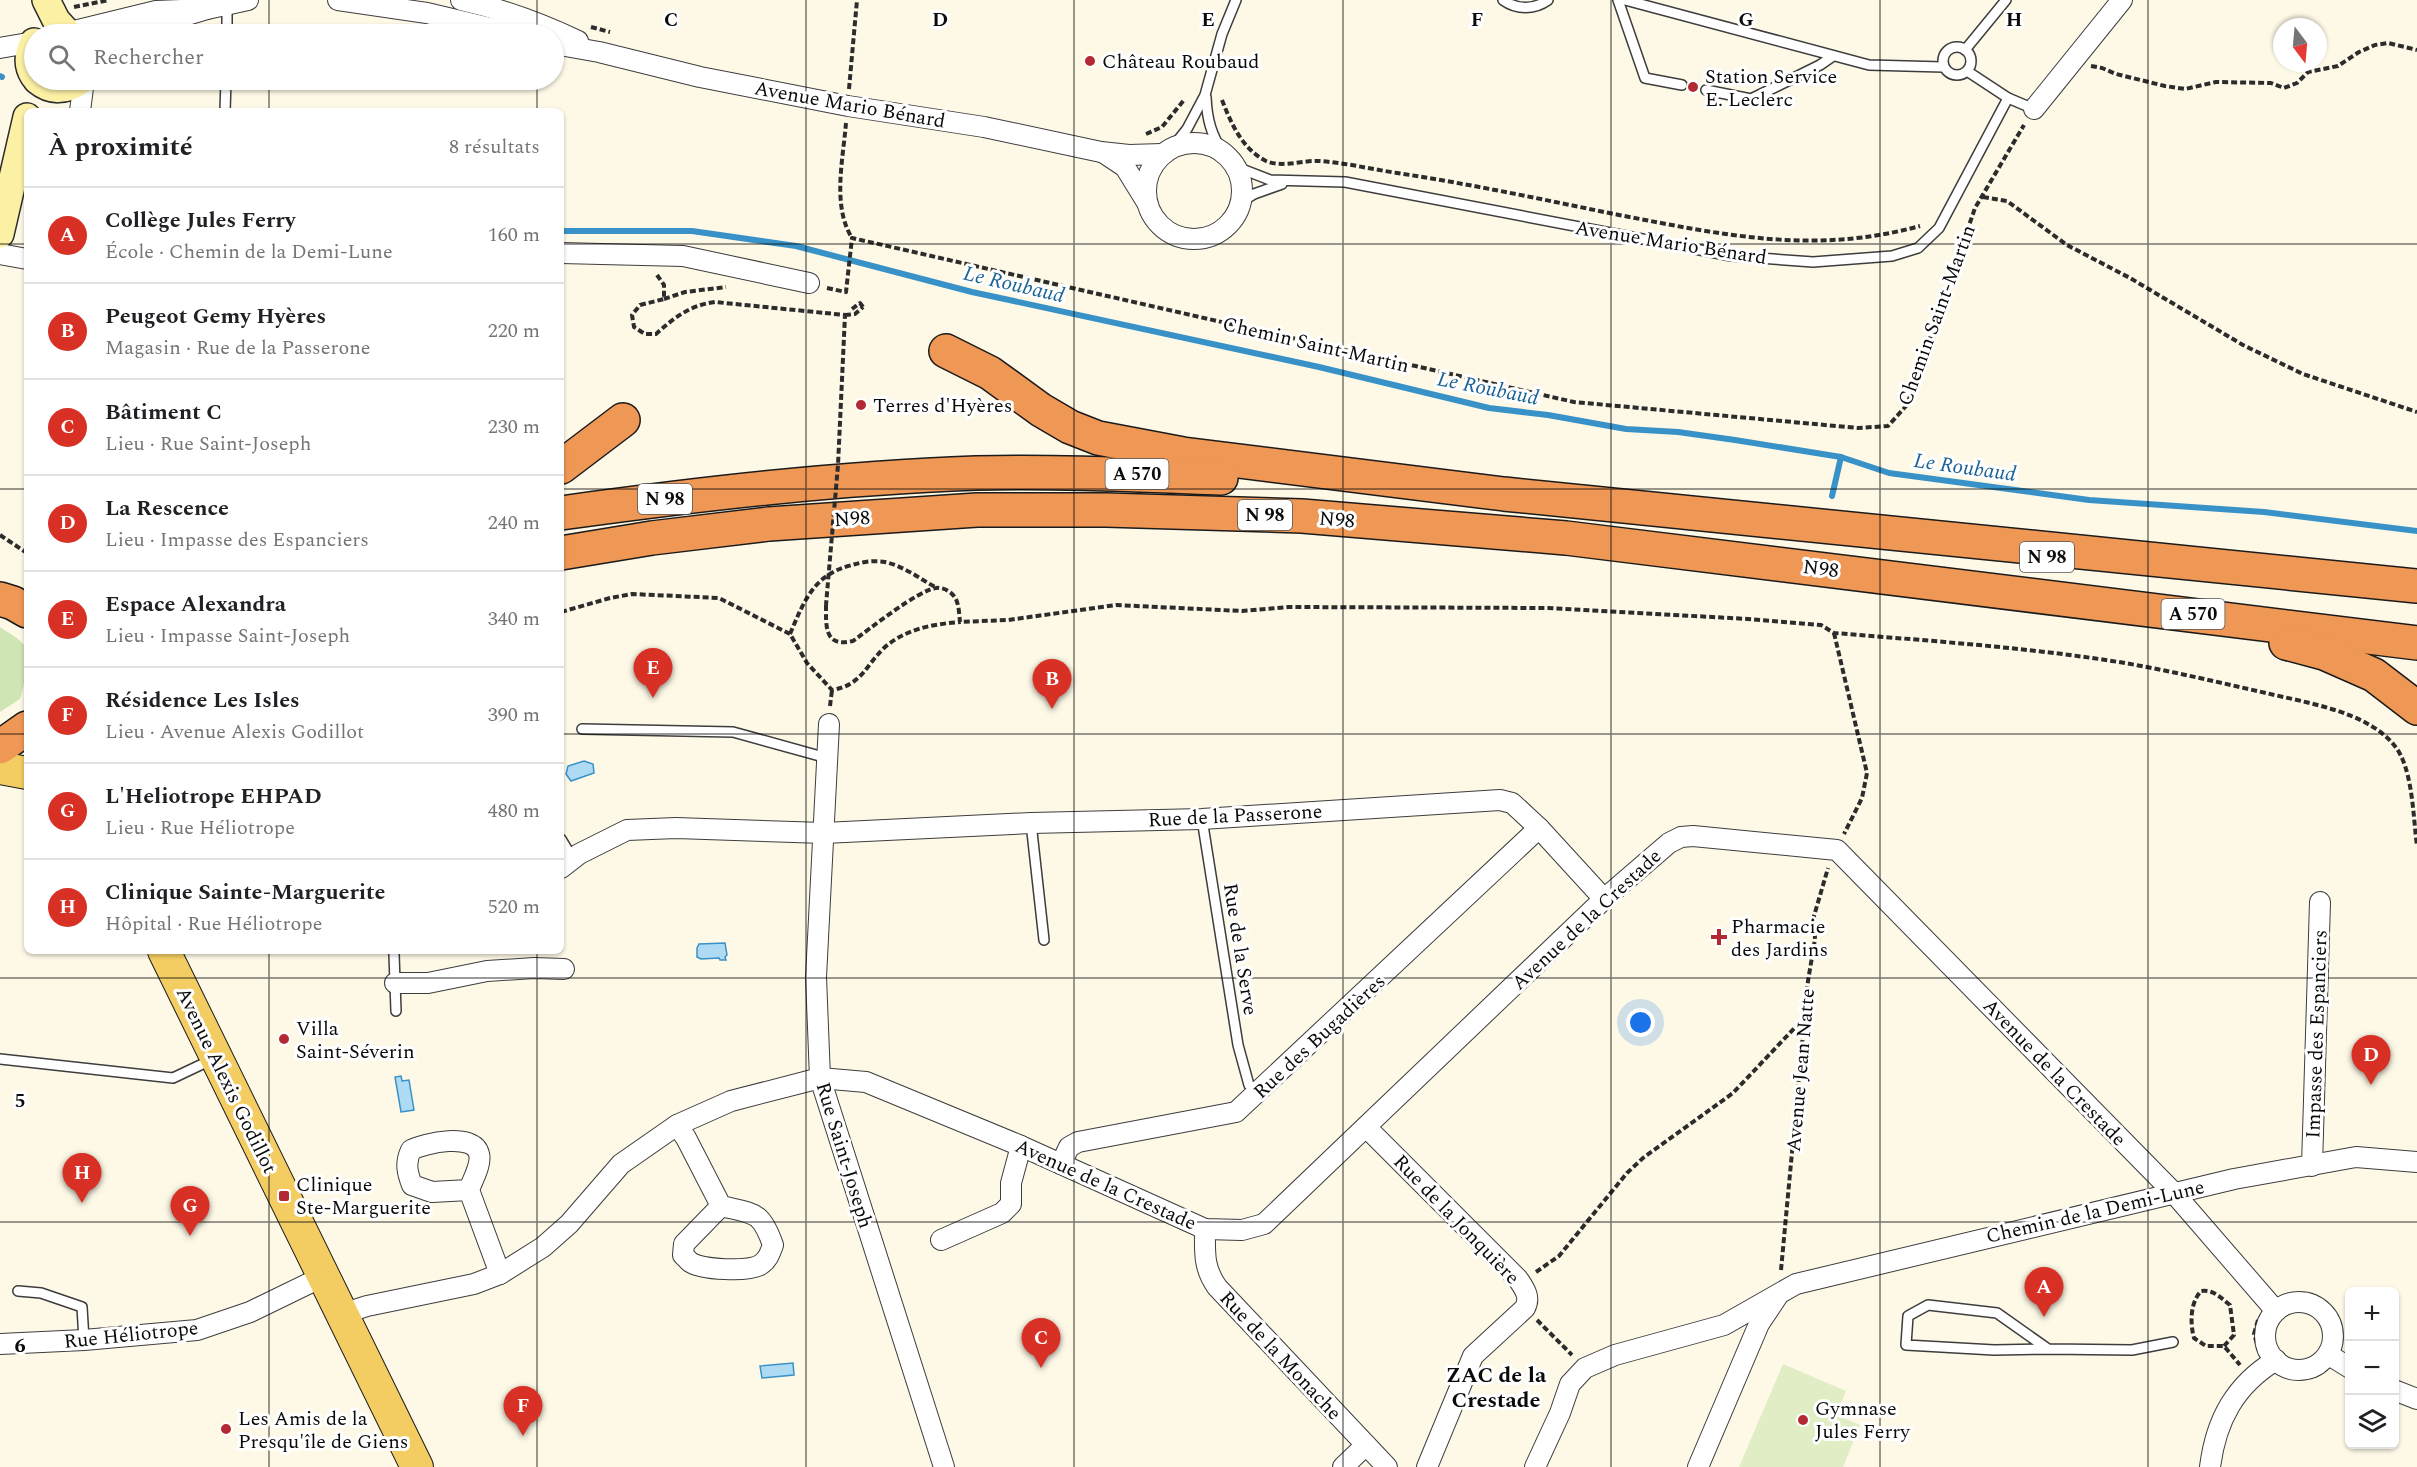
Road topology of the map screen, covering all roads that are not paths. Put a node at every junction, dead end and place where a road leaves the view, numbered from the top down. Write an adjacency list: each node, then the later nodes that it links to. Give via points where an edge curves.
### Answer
1 (248, 0): 11 (street)
2 (338, 0): 16 (street)
3 (461, 0): 17 (street, Avenue Mario Bénard)
4 (1236, 0): 33 (lane, via 1222,34)
5 (1503, 0): 6 (lane, via 1521,8)
6 (1548, 0)
7 (1618, 0): 27 (lane, via 1645,78)
8 (1625, 0): 24 (lane)
9 (2006, 0): 22 (lane)
10 (2122, 0): 39 (street)
11 (227, 4): 12 (street); 15 (lane)
12 (207, 9): 13 (street); 14 (street)
13 (56, 22)
14 (158, 24)
15 (227, 24)
16 (473, 24)
17 (544, 24)
18 (564, 34): 23 (street, Avenue Mario Bénard)
19 (24, 44): 21 (street)
20 (564, 46): 23 (street, Avenue Mario Bénard)
21 (0, 48)
22 (1965, 50): 25 (lane, via 1954,47 1947,51); 26 (lane, via 1970,58)
23 (599, 52): 42 (street, Avenue Mario Bénard, via 700,77 984,127)
24 (1833, 56): 25 (lane, via 1869,65); 32 (lane, via 1750,99)
25 (1943, 67): 26 (lane, via 1954,75)
26 (1967, 71): 34 (lane)
27 (1682, 85)
28 (48, 90): 35 (street)
29 (62, 90): 36 (street)
30 (63, 90): 37 (street)
31 (226, 90): 38 (lane)
32 (1706, 90)
33 (1206, 95): 41 (lane, via 1192,122); 43 (lane, via 1209,126)
34 (2008, 98): 39 (lane); 44 (lane, Avenue Mario Bénard, via 1939,228 1918,248 1892,256 1813,262 1731,256 1345,182)
35 (31, 108)
36 (73, 108)
37 (78, 108)
38 (225, 108)
39 (2034, 109)
40 (24, 130): 47 (street)
41 (1167, 151): 42 (street, Avenue Mario Bénard, via 1129,155); 43 (street, via 1198,143 1212,147); 45 (street, via 1148,176)
42 (1101, 152): 45 (street, Avenue Mario Bénard, via 1125,167)
43 (1229, 160): 44 (lane, Avenue Mario Bénard, via 1270,180); 46 (street, via 1240,177)
44 (1287, 182): 46 (lane, Avenue Mario Bénard)
45 (1146, 201): 46 (street, via 1160,226 1185,238 1214,235 1235,216)
46 (1240, 203)
47 (0, 234)
48 (0, 254): 50 (street)
49 (564, 254): 51 (street, via 683,256)
50 (24, 258)
51 (809, 284)
52 (946, 351): 56 (highway, via 990,373 1041,410 1098,438 1183,454)
53 (623, 420): 54 (highway)
54 (564, 465)
55 (769, 486): 56 (highway, N 98 / A 570, via 977,473 1112,473); 57 (highway, N 98)
56 (1504, 494): 58 (highway, N 98)
57 (564, 513)
58 (1797, 525): 61 (highway); 62 (highway, N 98)
59 (564, 553): 60 (highway, N98 / N 98, via 769,524 977,510 1106,510 1302,516 1554,537)
60 (1968, 586): 63 (highway, A 570); 64 (highway, via 2324,653 2374,675)
61 (2417, 586)
62 (2417, 604)
63 (2417, 643)
64 (2417, 708)
65 (829, 724): 69 (street, Rue Saint-Joseph)
66 (582, 729): 69 (lane, via 733,732)
67 (24, 730): 68 (highway)
68 (0, 747)
69 (827, 758): 75 (street, Rue Saint-Joseph)
70 (0, 768): 71 (main road)
71 (24, 772)
72 (1202, 819): 73 (street, Rue de la Passerone); 74 (street, Rue de la Passerone, via 1500,800 1512,803); 89 (lane, Rue de la Serve, via 1238,1045)
73 (1031, 823): 75 (street, Rue de la Passerone); 79 (lane)
74 (1539, 828): 77 (street, Rue de la Passerone); 94 (street, Rue des Bugadières, via 1236,1112 1078,1142 1069,1147)
75 (824, 833): 76 (street, Rue de la Passerone, via 627,830); 88 (street, Rue Saint-Joseph, via 816,977)
76 (567, 863)
77 (1604, 899): 91 (street, Avenue de la Crestade); 97 (street, Avenue de la Crestade, via 1660,849 1680,837 1837,850)
78 (2320, 902): 95 (street, Impasse des Espanciers)
79 (1044, 939)
80 (165, 954): 86 (main road, Avenue Alexis Godillot)
81 (394, 954): 84 (lane)
82 (535, 959): 83 (street); 84 (street, via 428,983)
83 (564, 969)
84 (395, 983): 85 (lane)
85 (396, 1011)
86 (216, 1058): 87 (lane, via 173,1078); 102 (main road, Avenue Alexis Godillot)
87 (0, 1059)
88 (820, 1078): 90 (street, Avenue de la Crestade, via 731,1101); 92 (street, Avenue de la Crestade, via 866,1082); 118 (street, Rue Saint-Joseph)
89 (1249, 1084)
90 (677, 1125): 98 (street); 101 (street, Avenue de la Crestade, via 621,1164 543,1248)
91 (1366, 1127): 99 (street, Avenue de la Crestade, via 1264,1224 1242,1230); 121 (street, Rue de la Jonquière, via 1518,1279 1526,1292 1525,1308 1473,1356)
92 (1021, 1146): 94 (street, Avenue de la Crestade); 100 (street, via 1011,1183 1011,1204 1002,1213)
93 (2417, 1162): 95 (street, Chemin de la Demi-Lune, via 2356,1158)
94 (1061, 1164): 99 (street, Avenue de la Crestade)
95 (2312, 1166): 97 (street, Chemin de la Demi-Lune)
96 (469, 1190): 101 (street)
97 (2173, 1192): 104 (street, Chemin de la Demi-Lune, via 1796,1284); 105 (street, Avenue de la Crestade)
98 (721, 1206)
99 (1205, 1229): 116 (street, Rue de la Monache, via 1208,1275)
100 (941, 1240)
101 (500, 1274): 106 (street, Avenue de la Crestade, via 474,1284 367,1305)
102 (324, 1276): 106 (main road, Avenue Alexis Godillot); 107 (street, Rue Héliotrope, via 250,1312 197,1330)
103 (18, 1291): 107 (lane, via 41,1293 82,1307)
104 (1778, 1295): 122 (street, Chemin de la Demi-Lune, via 1724,1325 1615,1355 1585,1368 1570,1384); 123 (street, via 1759,1324)
105 (2276, 1311): 111 (street, via 2298,1302 2323,1313 2332,1336); 112 (street, via 2266,1326 2265,1336)
106 (342, 1314): 117 (main road, Avenue Alexis Godillot)
107 (84, 1340): 109 (street, Rue Héliotrope)
108 (2173, 1342): 110 (lane, via 2132,1350)
109 (0, 1344)
110 (2048, 1349): 110 (lane, via 1997,1313 1928,1305 1908,1316 1906,1345)
111 (2329, 1355): 112 (street, via 2307,1370 2290,1369); 113 (street)
112 (2276, 1360): 124 (street, via 2250,1377 2231,1401 2213,1445)
113 (2345, 1365)
114 (2399, 1392): 115 (street)
115 (2417, 1399)
116 (1366, 1445): 119 (street); 120 (street, Rue de la Monache)
117 (417, 1467)
118 (944, 1467)
119 (1342, 1467)
120 (1388, 1467)
121 (1427, 1467)
122 (1535, 1467)
123 (1698, 1467)
124 (2210, 1467)

